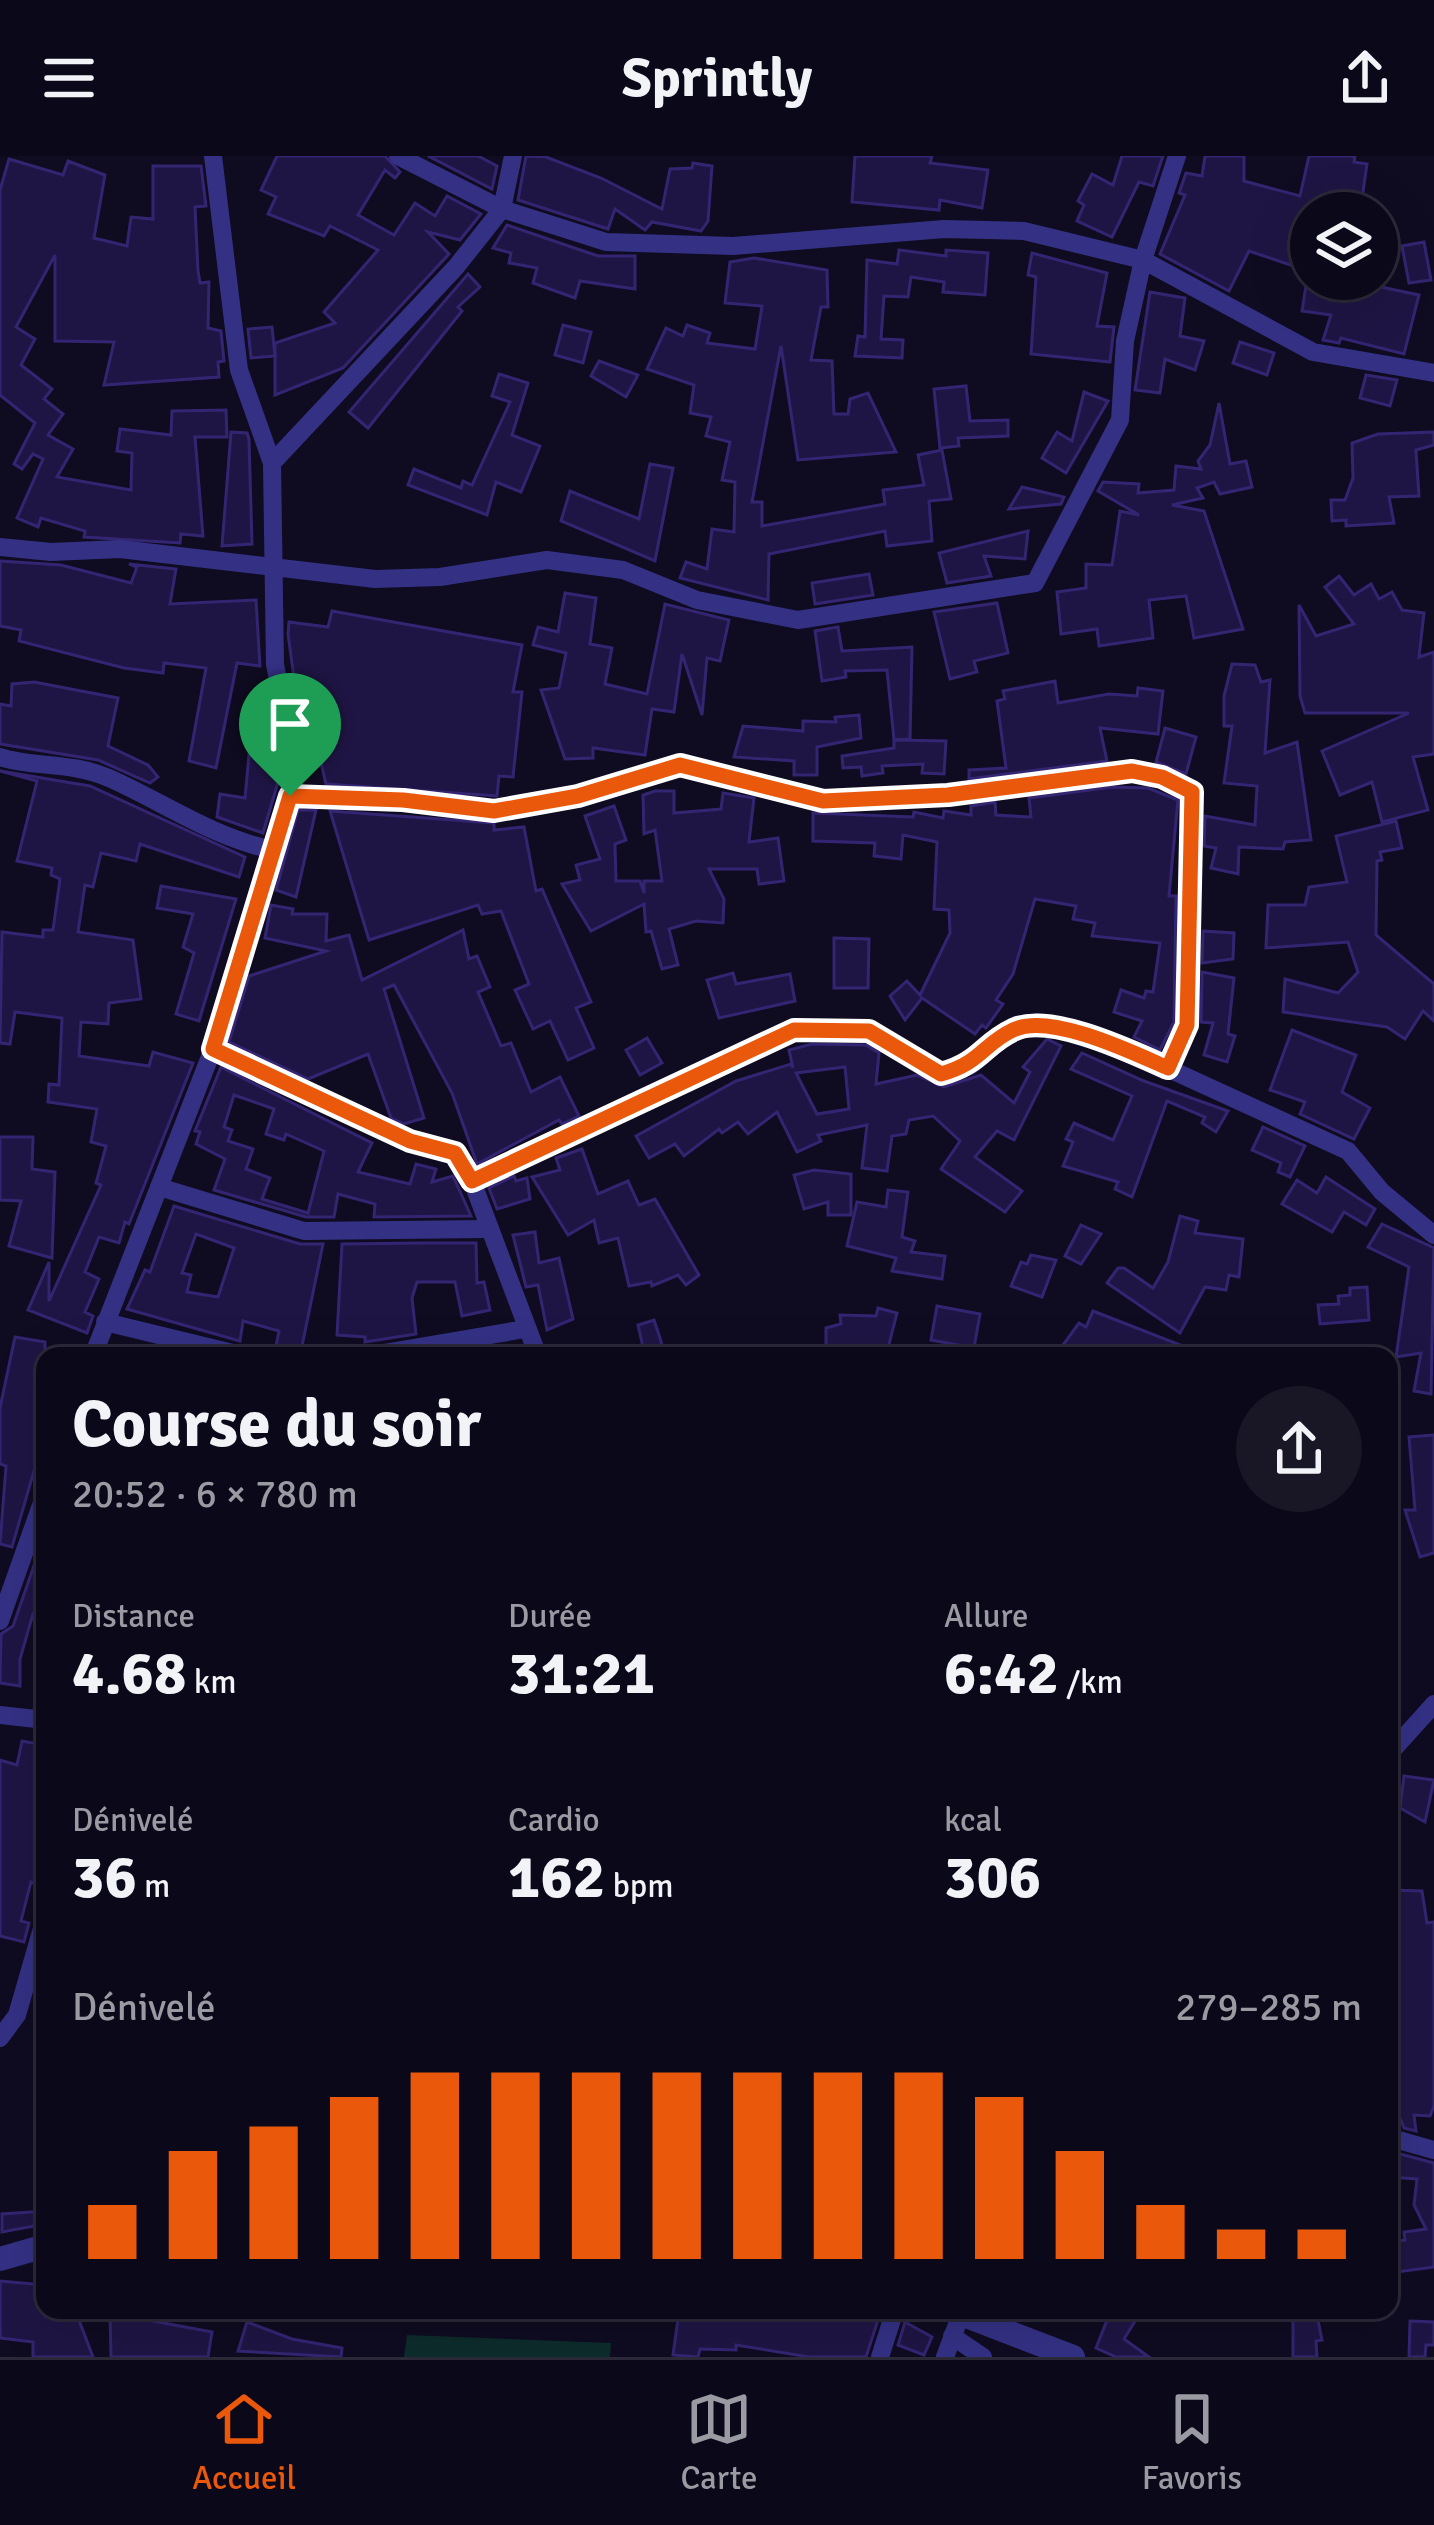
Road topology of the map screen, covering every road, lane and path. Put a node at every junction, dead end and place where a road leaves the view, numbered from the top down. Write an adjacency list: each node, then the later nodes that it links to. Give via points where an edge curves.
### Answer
1 (213, 156): 8 (street, via 239,370)
2 (398, 156): 5 (street)
3 (514, 156): 5 (street)
4 (1177, 156): 6 (street)
5 (502, 209): 6 (street, via 630,244 733,246 990,228); 8 (street)
6 (1143, 260): 7 (street, via 1313,352); 10 (street, via 1125,341 1120,421 1035,583 798,620 697,600 623,570 547,560 397,578)
7 (1434, 373)
8 (272, 463): 10 (street)
9 (0, 547): 10 (street, via 120,549)
10 (276, 566): 12 (street, via 274,664 295,771)
11 (0, 757): 13 (street, via 107,777)
12 (290, 796): 13 (street); 15 (street, via 494,811 680,765 823,801 948,795 1132,771 1162,777 1192,792 1188,1009)
13 (273, 850): 14 (street)
14 (213, 1049): 16 (street, via 410,1141 455,1153); 17 (street)
15 (1168, 1068): 16 (street, via 1038,1022 1011,1030 970,1066 941,1074 869,1031 794,1030); 19 (street, via 1348,1151)
16 (472, 1181): 18 (street)
17 (159, 1187): 18 (street, via 304,1231); 20 (street)
18 (485, 1228): 21 (street)
19 (1434, 1235)
20 (105, 1322): 22 (street); 23 (street)
21 (525, 1329): 24 (street); 25 (street)
22 (97, 1347)
23 (207, 1347)
24 (419, 1347)
25 (534, 1347)
26 (36, 1519): 27 (street)
27 (0, 1621)
28 (1434, 1704): 31 (street)
29 (0, 1715): 30 (street)
30 (36, 1719)
31 (1398, 1744)
32 (36, 1949): 33 (street, via 17,2015)
33 (0, 2038)
34 (1398, 2140): 35 (street)
35 (1434, 2150)
36 (36, 2249): 37 (street)
37 (0, 2259)
38 (892, 2319): 40 (street)
39 (955, 2320): 41 (street); 42 (street); 43 (street)
40 (880, 2357)
41 (945, 2357)
42 (983, 2357)
43 (1073, 2357)

